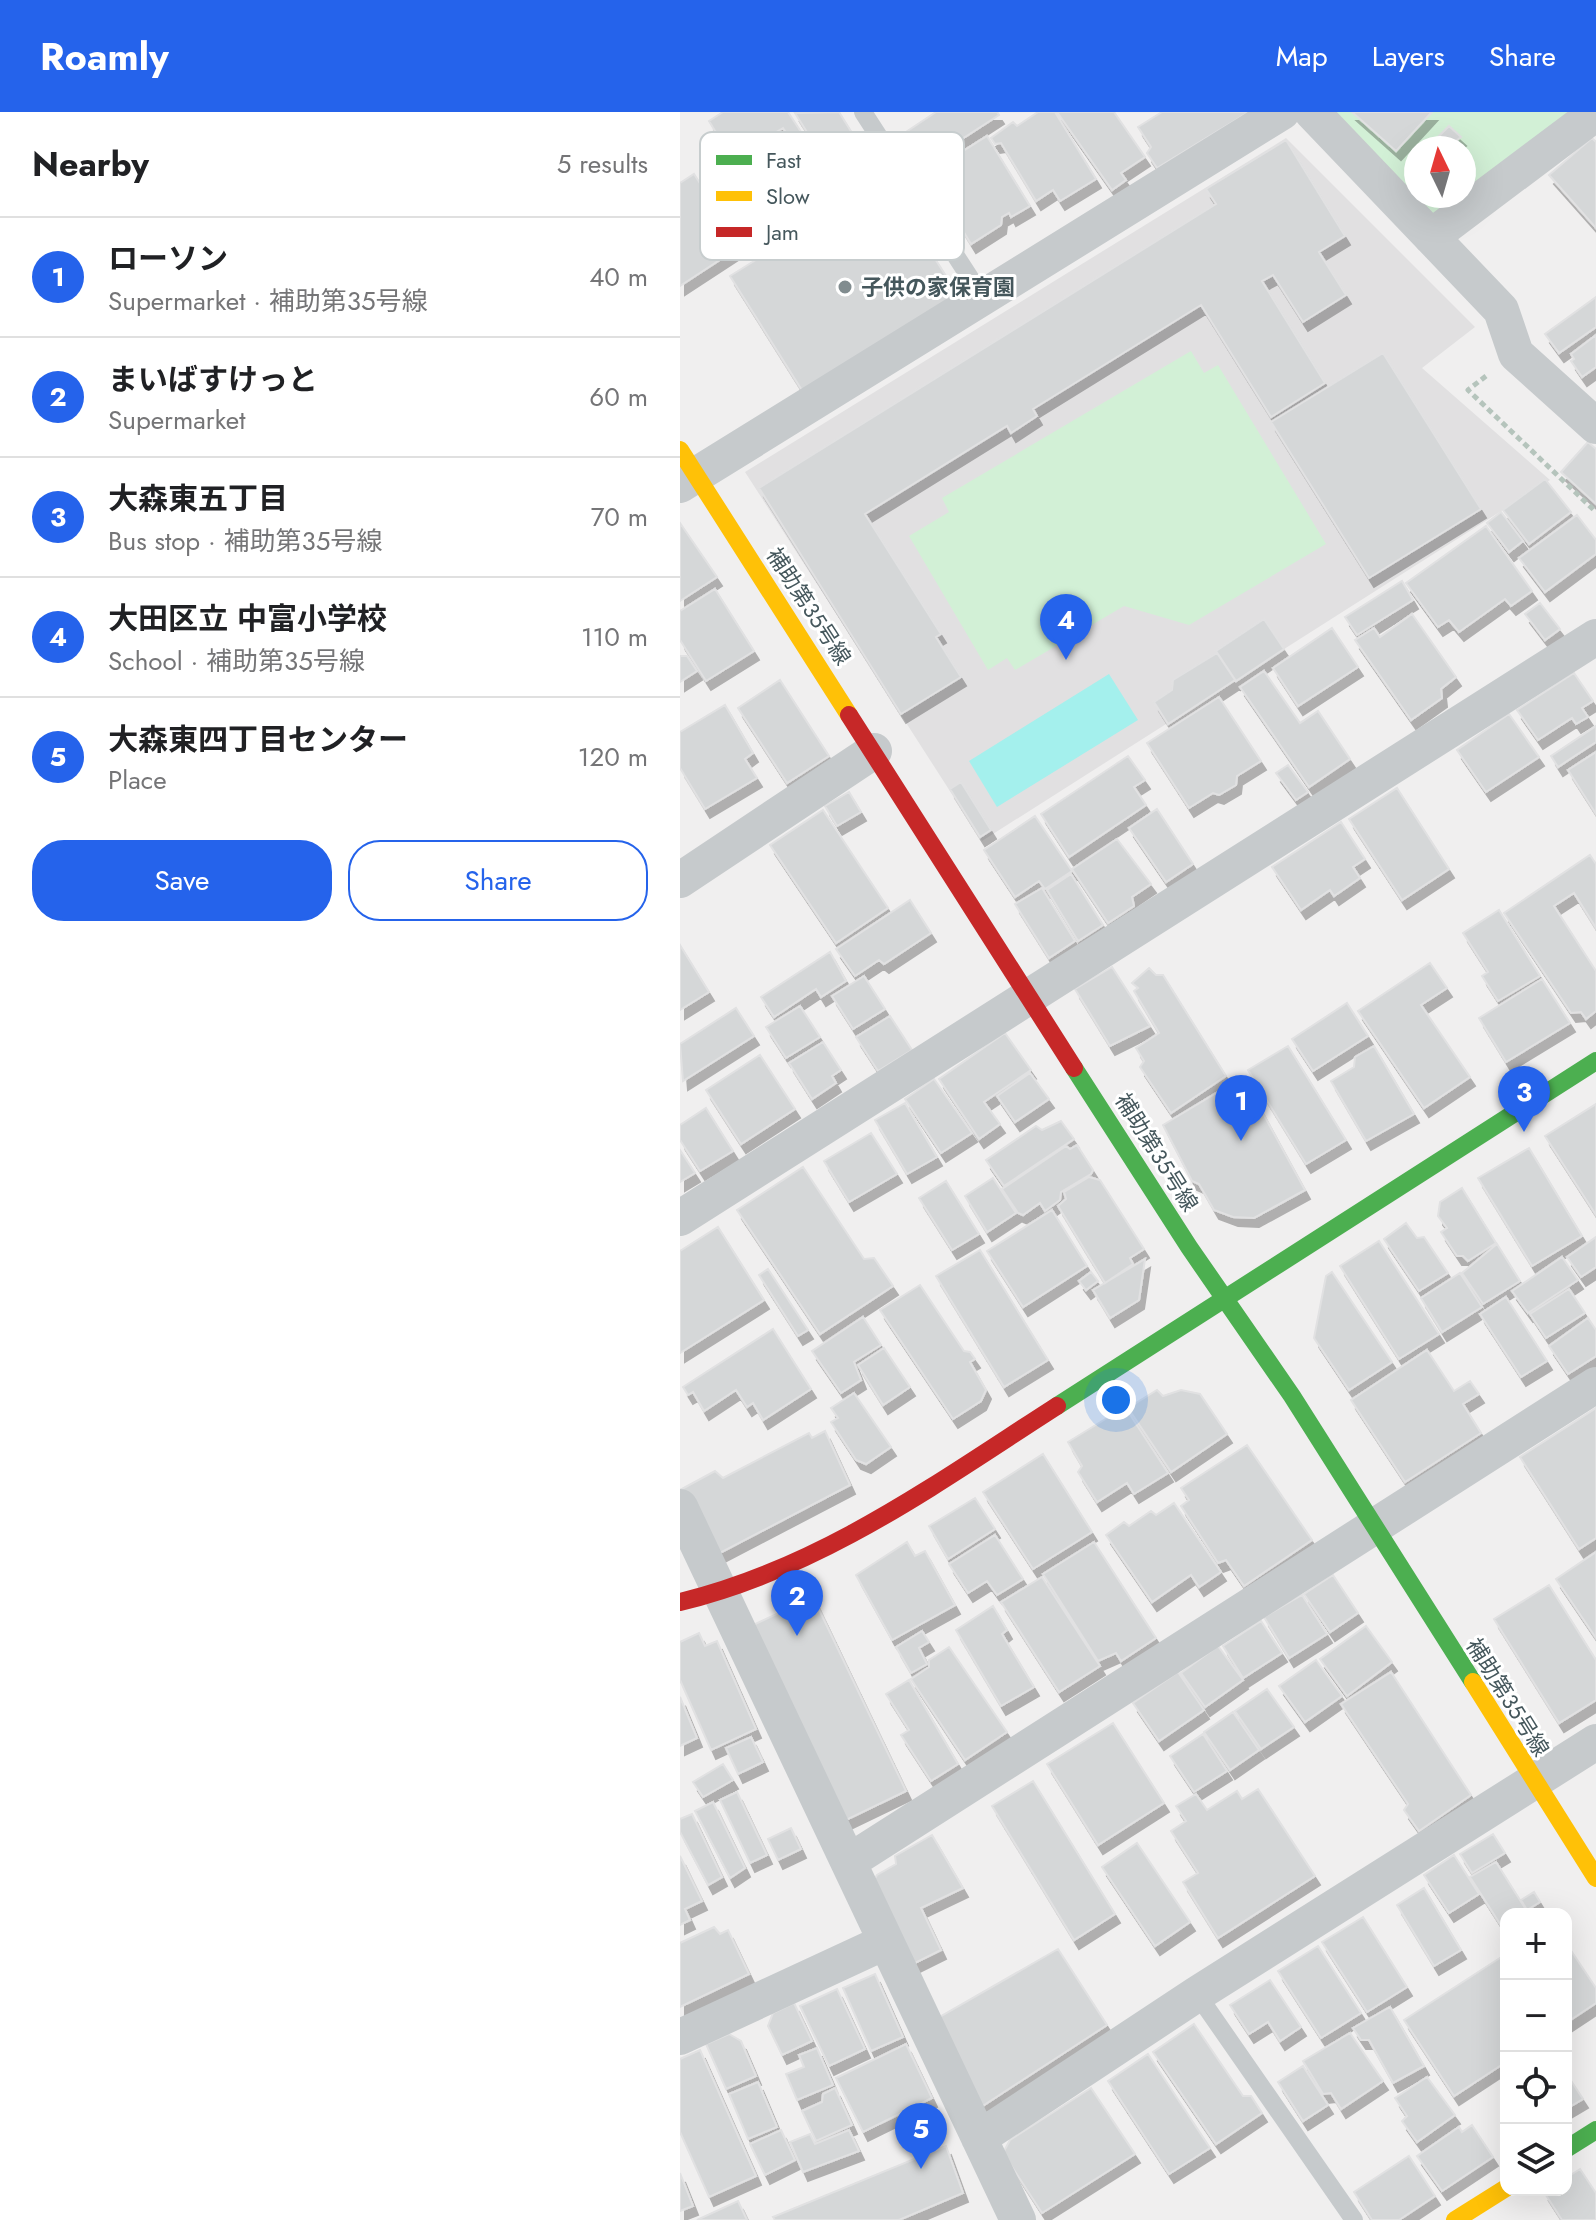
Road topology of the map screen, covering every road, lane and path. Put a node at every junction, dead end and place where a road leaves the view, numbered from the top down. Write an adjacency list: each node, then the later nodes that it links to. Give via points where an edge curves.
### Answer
1 (863, 112): 5 (lane)
2 (1282, 112): 8 (street)
3 (1312, 112): 6 (street)
4 (1596, 113): 6 (street)
5 (876, 132)
6 (1431, 237): 9 (street, via 1501,310)
7 (958, 260): 8 (lane)
8 (983, 298): 11 (street)
9 (1516, 354): 10 (street); 12 (path, via 1468,390)
10 (1596, 426)
11 (686, 470): 14 (street, 補助第35号線)
12 (1596, 512)
13 (1596, 637): 16 (street)
14 (874, 751): 15 (street); 16 (street, 補助第35号線)
15 (680, 880)
16 (1031, 997): 18 (street); 19 (street, 補助第35号線)
17 (1596, 1061): 19 (street)
18 (680, 1218)
19 (1225, 1299): 22 (street, 補助第35号線); 23 (street, via 889,1514 816,1555)
20 (1596, 1385): 22 (street)
21 (680, 1507): 23 (street)
22 (1375, 1527): 26 (street, 補助第35号線); 27 (street)
23 (721, 1594): 24 (street); 27 (street)
24 (680, 1602)
25 (1596, 1742): 26 (street)
26 (1534, 1783): 28 (street, 補助第35号線); 30 (street)
27 (850, 1861): 29 (street)
28 (1596, 1878)
29 (885, 1942): 31 (street); 33 (street)
30 (1197, 1994): 33 (street); 37 (lane)
31 (680, 2037)
32 (1596, 2130): 34 (street)
33 (979, 2138): 36 (street)
34 (1572, 2145)
35 (1500, 2192): 38 (street)
36 (1018, 2220)
37 (1354, 2220)
38 (1455, 2220)

